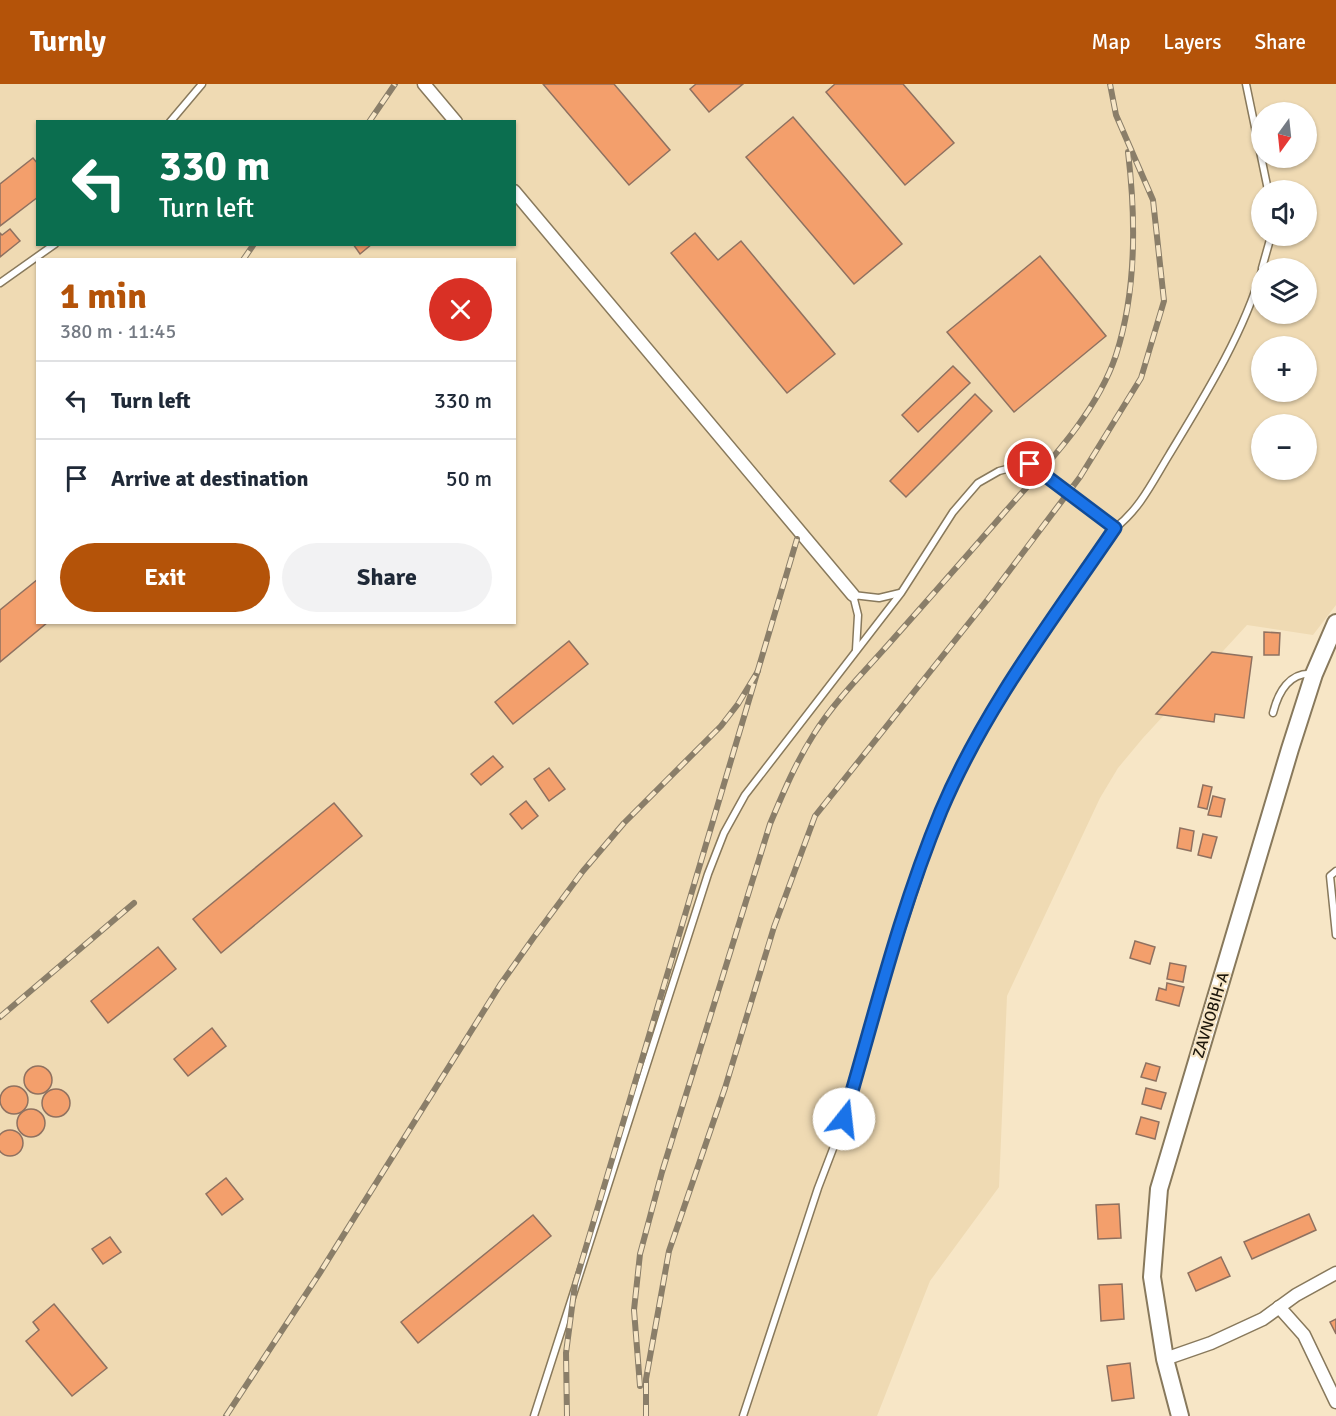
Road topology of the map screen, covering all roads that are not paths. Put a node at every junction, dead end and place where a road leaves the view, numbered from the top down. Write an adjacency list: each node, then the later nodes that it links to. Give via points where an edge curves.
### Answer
1 (202, 84): 4 (lane)
2 (424, 84): 5 (street)
3 (1246, 84): 6 (lane)
4 (172, 120)
5 (454, 120)
6 (1266, 180)
7 (516, 194): 13 (street)
8 (52, 246): 9 (lane)
9 (0, 283)
10 (1251, 303): 11 (lane, via 1199,405 1132,515)
11 (1115, 528): 12 (lane, via 1030,464 1015,466 978,483 954,512); 25 (lane, via 1016,673 941,810 844,1119)
12 (901, 593): 13 (lane, via 879,598); 15 (lane)
13 (853, 595): 15 (lane, via 858,615)
14 (1336, 623): 16 (main road, ZAVNOBIH-A)
15 (856, 651): 24 (lane, via 745,795 724,833)
16 (1314, 674): 17 (lane, via 1300,675 1285,686 1277,695); 22 (main road, ZAVNOBIH-A, via 1159,1189 1152,1277)
17 (1273, 713)
18 (1336, 871): 19 (lane, via 1330,876)
19 (1336, 934)
20 (1336, 1273): 21 (street)
21 (1279, 1307): 22 (street, via 1263,1319 1211,1343); 23 (street, via 1304,1335)
22 (1165, 1359): 26 (main road, ZAVNOBIH-A)
23 (1336, 1402)
24 (534, 1416)
25 (743, 1416)
26 (1180, 1416)

